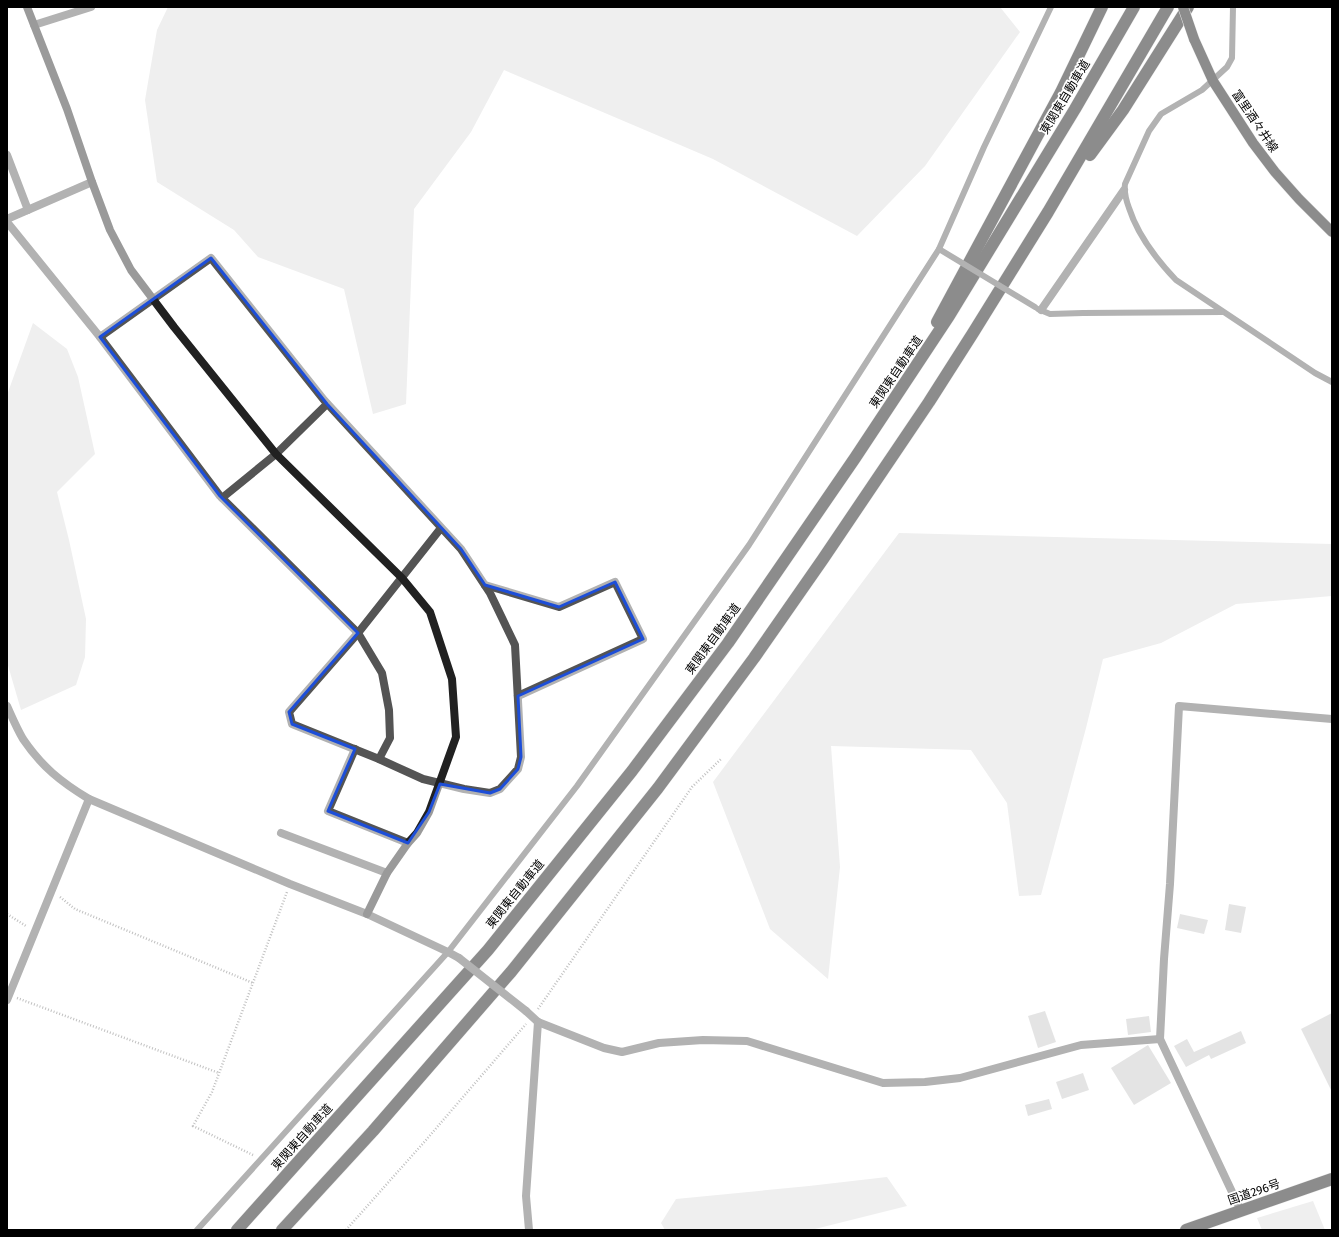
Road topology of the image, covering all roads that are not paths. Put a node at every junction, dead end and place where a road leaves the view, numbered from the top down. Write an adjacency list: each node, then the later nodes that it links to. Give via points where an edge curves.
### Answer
1 (27, 7): 10 (street)
2 (91, 7): 10 (street)
3 (1051, 7): 19 (lane, via 984,147)
4 (1102, 7): 25 (highway, via 1061,92)
5 (1134, 7): 25 (highway, 東関東自動車道, via 988,253)
6 (1168, 7): 16 (highway)
7 (1183, 7): 11 (main road, 富里酒々井線, bridge)
8 (1188, 7): 16 (highway, via 1123,110)
9 (1233, 7): 11 (lane, via 1232,58)
10 (34, 25): 13 (street, via 68,109)
11 (1213, 81): 14 (lane, via 1161,114 1154,122); 18 (main road, 富里酒々井線, via 1275,172)
12 (7, 155): 15 (street)
13 (92, 182): 15 (street); 20 (street, via 110,230)
14 (1124, 190): 21 (street); 22 (lane, via 1133,220 1159,263 1176,280)
15 (28, 210): 17 (street)
16 (1048, 212): 52 (highway, via 925,409 758,652 658,788 511,972)
17 (7, 220): 23 (street)
18 (1332, 232)
19 (939, 249): 21 (lane, bridge); 44 (lane, via 749,545 577,786)
20 (152, 300): 23 (street); 26 (street, via 211,258); 27 (street)
21 (1038, 308): 22 (lane, via 1050,314)
22 (1222, 312): 24 (lane)
23 (100, 337): 28 (street)
24 (1332, 382)
25 (902, 388): 51 (highway, 東関東自動車道, via 728,644 632,771 488,950)
26 (327, 404): 27 (street); 29 (street)
27 (276, 454): 28 (street); 30 (street)
28 (222, 498): 32 (street)
29 (441, 528): 30 (street); 31 (street, via 461,549)
30 (402, 578): 32 (street); 38 (street, via 430,612 452,678 456,737)
31 (485, 585): 33 (street, via 515,645); 33 (street, via 559,607 615,582 643,639)
32 (358, 633): 36 (street, via 289,712 292,724); 37 (street, via 382,673 389,710 390,738)
33 (518, 696): 38 (street, via 521,757 518,769 511,777 500,789 490,793)
34 (7, 706): 39 (street, via 23,738 45,767 67,786)
35 (1332, 719): 47 (street, via 1180,706)
36 (355, 750): 37 (street); 41 (street, via 328,811)
37 (379, 759): 38 (street)
38 (440, 784): 41 (street, via 429,812)
39 (89, 799): 43 (street); 45 (street)
40 (281, 833): 42 (street)
41 (408, 843): 42 (street)
42 (387, 873): 43 (street)
43 (367, 914): 44 (street)
44 (448, 952): 46 (street, bridge, via 459,958); 50 (lane)
45 (8, 998)
46 (535, 1020): 47 (street, via 604,1048 622,1052 659,1043 747,1041 883,1083 960,1078 1081,1045); 53 (street, via 526,1196)
47 (1160, 1039): 49 (street)
48 (1332, 1179): 49 (highway, 国道296号)
49 (1241, 1211): 54 (highway, 国道296号)
50 (197, 1230)
51 (237, 1230)
52 (282, 1230)
53 (529, 1230)
54 (1186, 1230)

